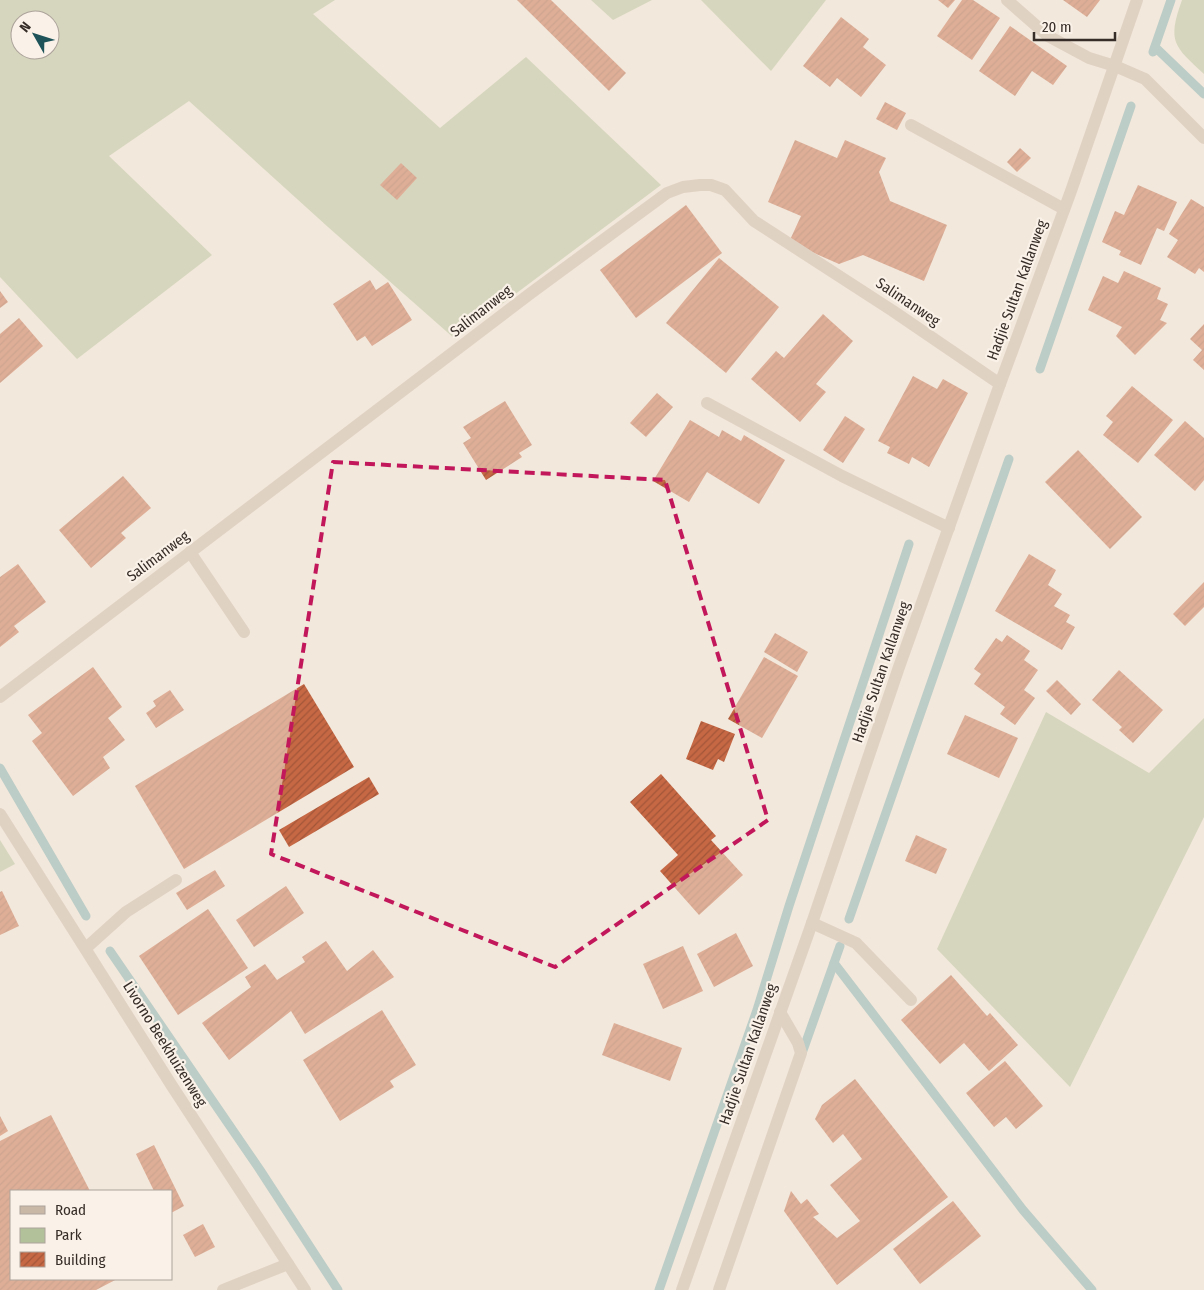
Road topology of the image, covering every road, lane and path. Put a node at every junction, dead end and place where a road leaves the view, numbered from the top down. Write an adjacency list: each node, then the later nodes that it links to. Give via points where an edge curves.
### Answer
1 (1007, 0): 3 (street, via 1048,36 1089,58)
2 (1137, 0): 3 (street, Hadjie Sultan Kallanweg)
3 (1115, 66): 5 (street, via 1145,80); 6 (street, Hadjie Sultan Kallanweg)
4 (910, 125): 6 (street)
5 (1204, 138)
6 (1064, 209): 7 (street, Hadjie Sultan Kallanweg)
7 (1000, 384): 9 (street, Hadjie Sultan Kallanweg); 10 (street, Salimanweg, via 754,221 725,190 711,185 684,187 668,193 531,293)
8 (707, 403): 9 (street, via 842,476)
9 (949, 528): 15 (street, Hadjie Sultan Kallanweg)
10 (190, 552): 11 (street); 12 (street, Salimanweg)
11 (244, 632)
12 (0, 697)
13 (0, 814): 16 (street, Livorno Beekhuizenweg)
14 (176, 880): 16 (street, via 126,912)
15 (812, 923): 17 (street, via 856,943); 18 (street, Hadjie Sultan Kallanweg)
16 (86, 948): 19 (street, Livorno Beekhuizenweg)
17 (911, 1000)
18 (780, 1012): 22 (street, Hadjie Sultan Kallanweg); 23 (street, via 801,1052)
19 (288, 1264): 20 (street); 21 (street, Livorno Beekhuizenweg)
20 (222, 1290)
21 (305, 1290)
22 (682, 1290)
23 (718, 1290)

